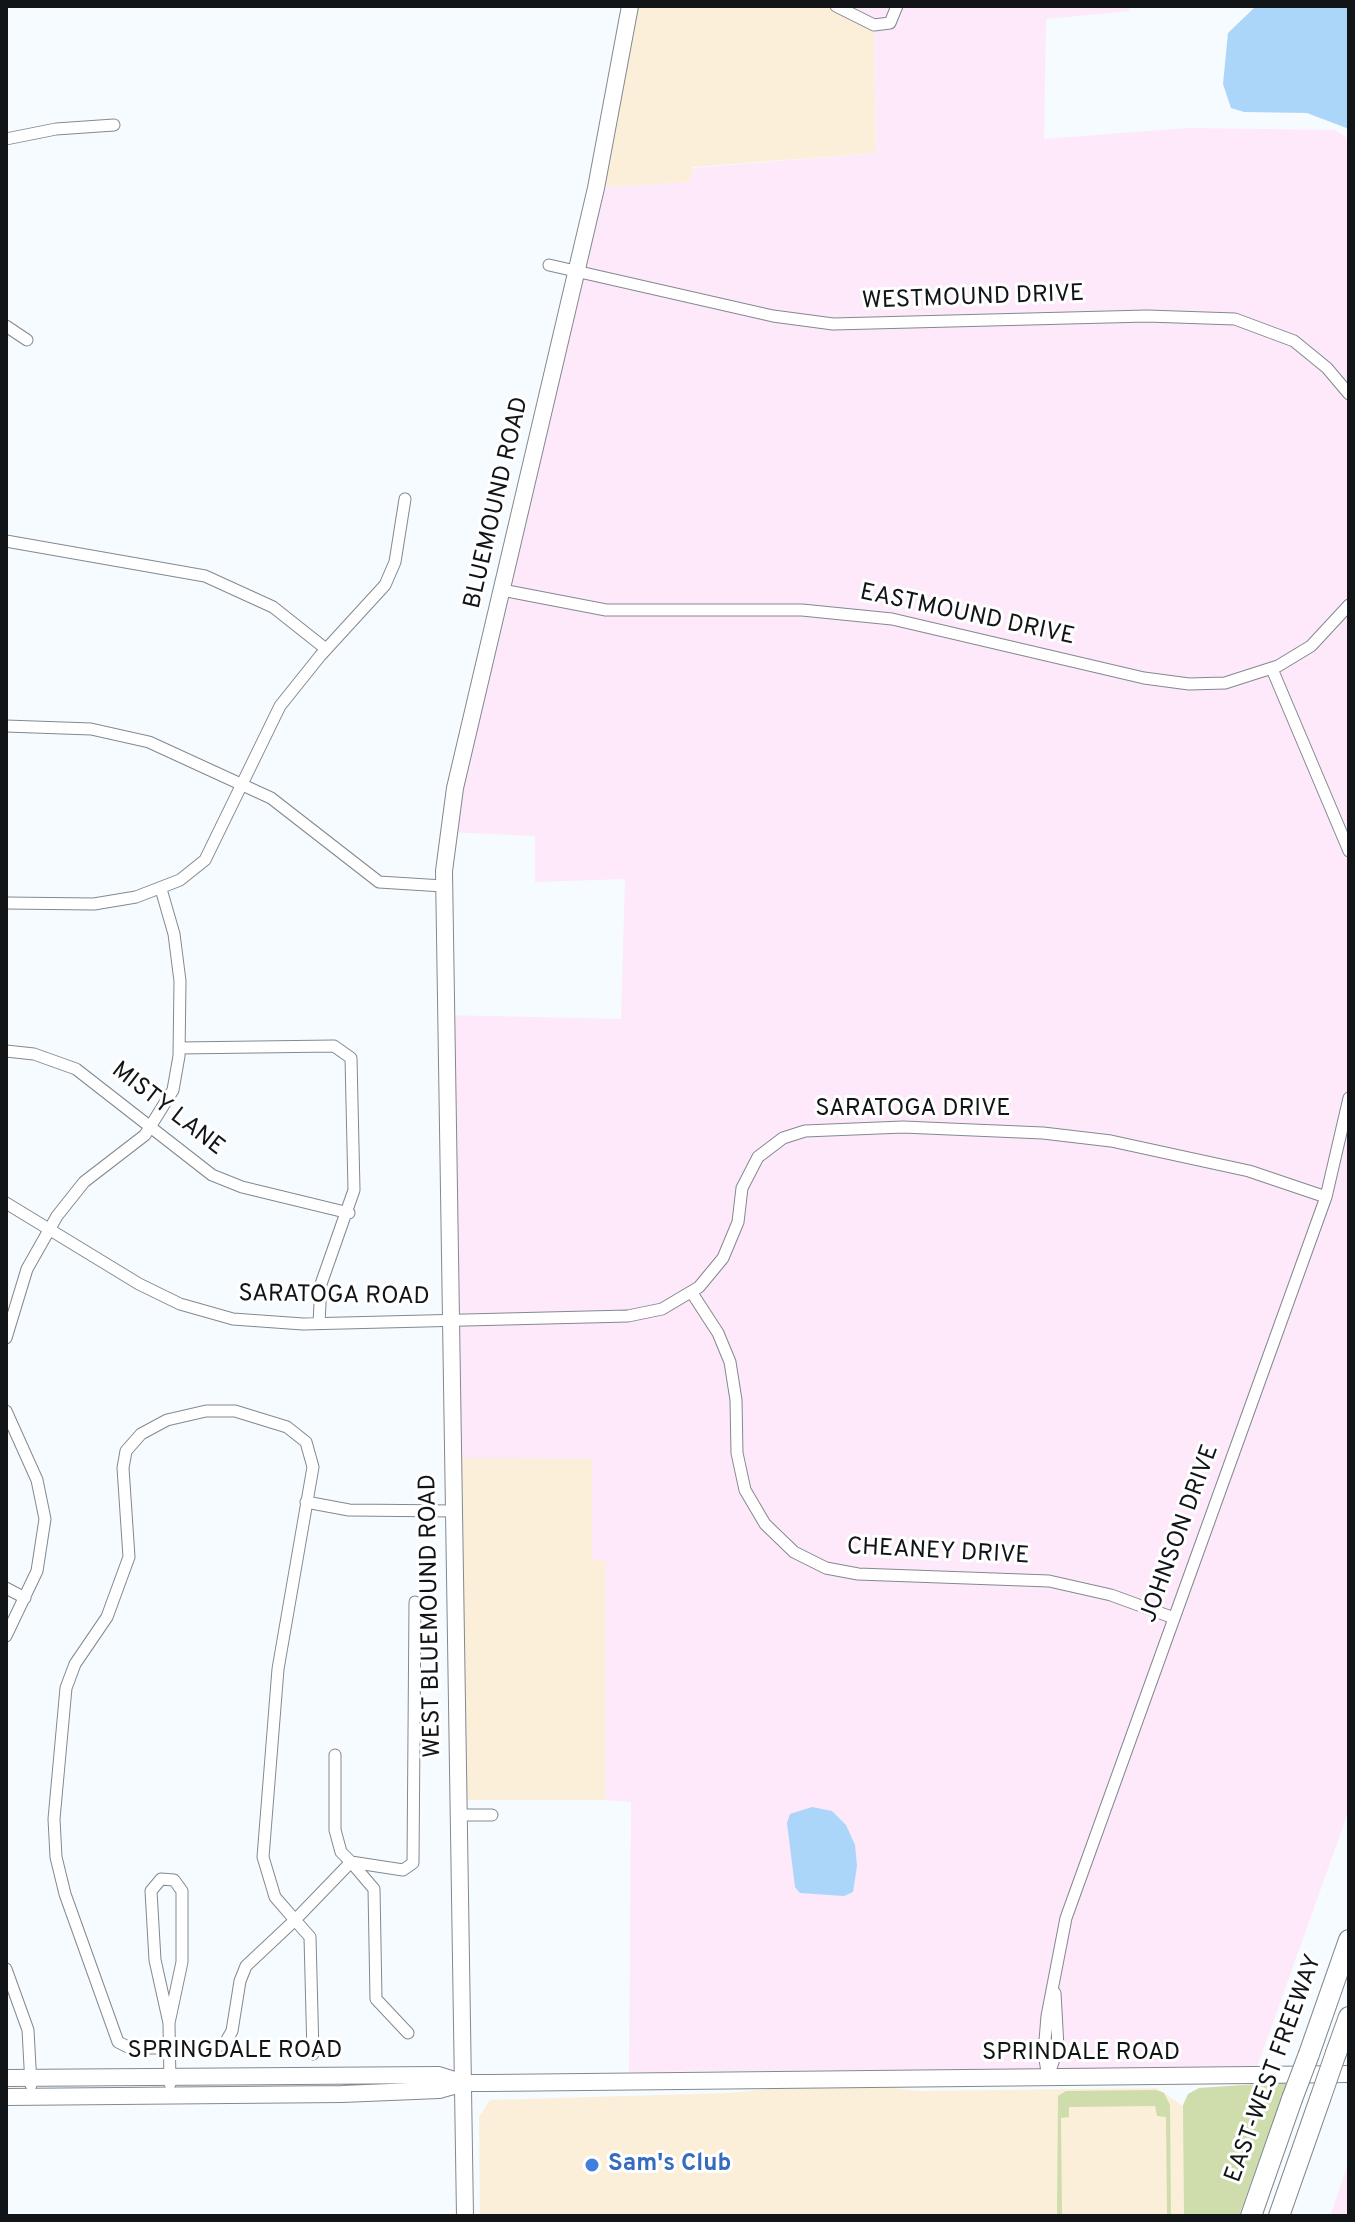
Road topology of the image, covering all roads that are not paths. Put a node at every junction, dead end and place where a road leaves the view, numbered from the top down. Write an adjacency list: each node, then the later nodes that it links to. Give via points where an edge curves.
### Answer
1 (630, 6): 7 (main road, BLUEMOUND ROAD)
2 (836, 6): 3 (street, via 874,25 890,23)
3 (897, 6)
4 (114, 125): 5 (street)
5 (6, 139)
6 (549, 265): 7 (street, WESTMOUND DRIVE)
7 (578, 272): 10 (street, WESTMOUND DRIVE, via 829,324 1162,316 1239,320 1294,341); 13 (main road, BLUEMOUND ROAD)
8 (6, 326): 9 (street)
9 (27, 340)
10 (1349, 394)
11 (405, 499): 15 (street, via 391,574)
12 (6, 541): 15 (street, via 205,576 273,607)
13 (502, 590): 16 (street, EASTMOUND DRIVE, via 606,610 802,610 892,619 1189,684 1225,683); 20 (main road, BLUEMOUND ROAD, via 455,788)
14 (1349, 605): 16 (street, EASTMOUND DRIVE, via 1311,646)
15 (326, 649): 18 (street, via 280,706)
16 (1272, 669): 19 (street)
17 (6, 726): 18 (street, via 131,735)
18 (242, 784): 20 (street, via 283,806 369,877 392,885); 21 (street, via 205,860)
19 (1349, 851)
20 (443, 886): 23 (main road, BLUEMOUND ROAD)
21 (161, 889): 22 (street, via 94,904); 24 (street, via 178,958)
22 (6, 903)
23 (445, 1015): 33 (main road, WEST BLUEMOUND ROAD)
24 (179, 1048): 27 (street, via 173,1090); 30 (street, via 334,1046 348,1053 353,1067 356,1174)
25 (6, 1051): 27 (street, MISTY LANE, via 47,1057 76,1069)
26 (1349, 1098): 28 (street, JOHNSON DRIVE)
27 (151, 1128): 30 (street, MISTY LANE, via 199,1167 225,1180); 31 (street, via 84,1182)
28 (1326, 1197): 32 (street, SARATOGA DRIVE, via 1249,1171 1111,1141 903,1127 805,1131 771,1145 750,1169 731,1244); 42 (street, JOHNSON DRIVE)
29 (6, 1203): 31 (street, SARATOGA ROAD)
30 (349, 1213): 34 (street, via 321,1284)
31 (49, 1230): 34 (street, SARATOGA ROAD, via 190,1308 258,1322); 35 (street, via 27,1269)
32 (692, 1293): 33 (street, SARATOGA DRIVE, via 642,1315); 42 (street, CHEANEY DRIVE, via 730,1362 745,1490 765,1524 794,1552 826,1568 854,1574 1049,1581 1111,1595)
33 (451, 1320): 34 (street, SARATOGA ROAD); 38 (main road, WEST BLUEMOUND ROAD)
34 (319, 1323)
35 (6, 1334)
36 (6, 1411): 40 (street, via 37,1480 45,1519 43,1552)
37 (306, 1502): 38 (street, via 349,1510); 48 (street, SPRINGDALE ROAD, via 278,1669 263,1857 275,1897); 55 (street, SPRINGDALE ROAD, via 313,1467 306,1442 287,1427 235,1411 206,1411 167,1420 141,1434 126,1451 123,1468 129,1557 107,1617 75,1664 66,1688 54,1819 65,1894 118,2042 130,2048)
38 (455, 1511): 45 (main road, WEST BLUEMOUND ROAD)
39 (6, 1588): 40 (street)
40 (25, 1598): 43 (street)
41 (415, 1602): 47 (street, via 413,1863 403,1870)
42 (1174, 1618): 62 (street, JOHNSON DRIVE, via 1057,1954 1044,2053)
43 (6, 1636)
44 (335, 1755): 47 (street, via 335,1830 341,1852)
45 (459, 1815): 46 (street); 64 (main road, WEST BLUEMOUND ROAD)
46 (492, 1815)
47 (351, 1862): 48 (street, SPRINGDALE ROAD); 54 (street, via 374,1889 376,1999)
48 (295, 1920): 55 (street, SPRINGDALE ROAD, via 246,1966 236,2019 225,2043); 56 (street, SPRINGDALE ROAD, via 310,1937)
49 (1349, 1940): 70 (highway, EAST-WEST FREEWAY, bridge)
50 (6, 1969): 51 (street)
51 (10, 1989): 61 (street, via 28,2030)
52 (1349, 2017): 71 (highway, bridge)
53 (169, 2023): 53 (street, via 182,1962 182,1891 174,1880 161,1879 151,1891 155,1960); 55 (street)
54 (408, 2033)
55 (169, 2049): 59 (street)
56 (313, 2054)
57 (1349, 2074): 62 (main road, SPRINDALE ROAD)
58 (267, 2076): 59 (main road, SPRINGDALE ROAD); 64 (main road, SPRINGDALE ROAD, via 439,2075); 66 (street)
59 (170, 2077): 61 (main road, SPRINGDALE ROAD); 65 (street)
60 (6, 2078): 61 (main road, SPRINGDALE ROAD)
61 (31, 2078): 68 (street)
62 (1048, 2078): 63 (main road, SPRINDALE ROAD)
63 (878, 2080): 64 (main road, SPRINGDALE ROAD)
64 (464, 2083): 66 (main road, SPRINGDALE ROAD, via 439,2090); 69 (main road, WEST BLUEMOUND ROAD)
65 (170, 2096): 66 (main road, SPRINGDALE ROAD); 68 (main road, SPRINGDALE ROAD)
66 (266, 2096)
67 (6, 2097): 68 (main road, SPRINGDALE ROAD)
68 (32, 2097)
69 (465, 2216)
70 (1251, 2216)
71 (1279, 2216)

